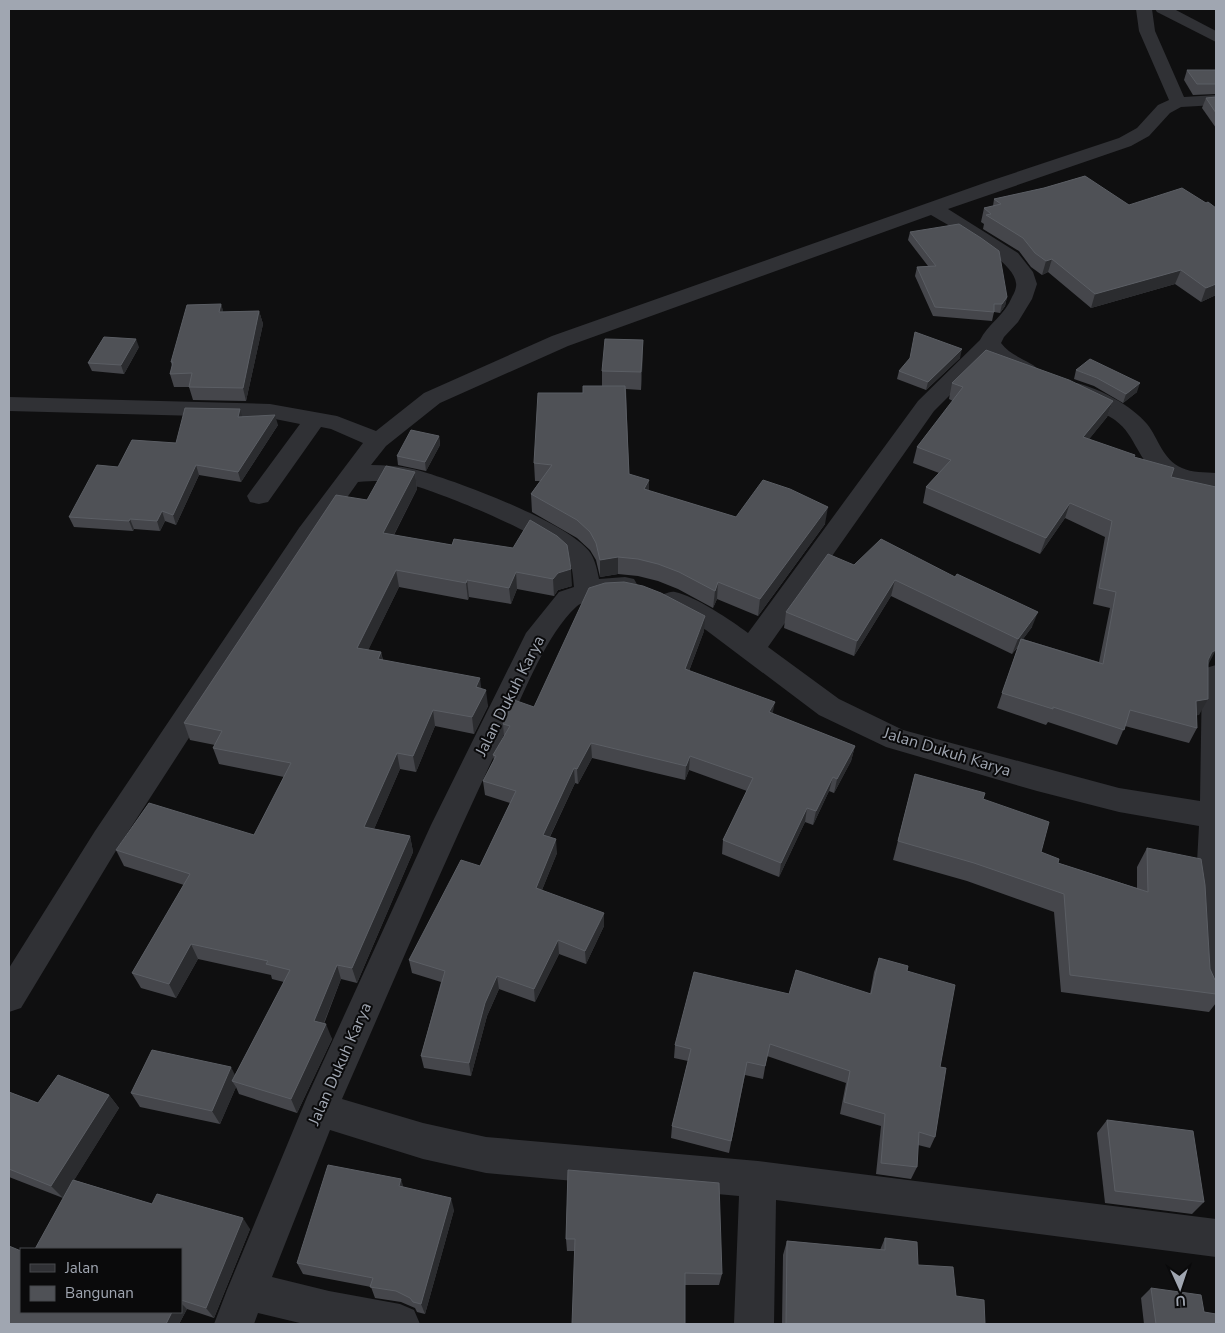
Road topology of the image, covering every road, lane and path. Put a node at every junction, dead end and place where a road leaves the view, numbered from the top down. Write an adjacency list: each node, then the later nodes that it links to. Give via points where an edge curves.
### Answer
1 (1144, 9): 5 (street, via 1147,31)
2 (1163, 9): 3 (street)
3 (1216, 37)
4 (1216, 100): 5 (street)
5 (1178, 102): 6 (street, via 1164,109 1143,132 1125,142)
6 (933, 208): 7 (street, via 1011,256 1023,272 1027,284 1022,299); 10 (street, via 560,341 432,398)
7 (990, 343): 12 (street, via 1006,362 1117,410 1135,425 1151,453 1168,473); 15 (street, via 926,406)
8 (9, 404): 9 (street, via 270,410)
9 (316, 418): 10 (street, via 337,423); 13 (street)
10 (378, 441): 11 (street)
11 (351, 474): 14 (street, via 393,473 412,477 494,508 555,536 581,557); 19 (street, via 117,824)
12 (1216, 481)
13 (259, 496)
14 (588, 590): 15 (street, Jalan Dukuh Karya, via 624,586 647,590 715,623); 20 (street, Jalan Dukuh Karya, via 568,599 536,640 446,826)
15 (751, 650): 17 (street, Jalan Dukuh Karya, via 829,707 896,739 1119,800)
16 (1216, 675): 17 (street)
17 (1215, 816): 18 (street, via 1210,917)
18 (1216, 986)
19 (9, 997)
20 (320, 1109): 21 (street, via 419,1140 486,1155); 23 (street, Jalan Dukuh Karya)
21 (758, 1179): 22 (street); 25 (street)
22 (1216, 1238)
23 (240, 1307): 24 (street, via 329,1311)
24 (400, 1324)
25 (754, 1324)

